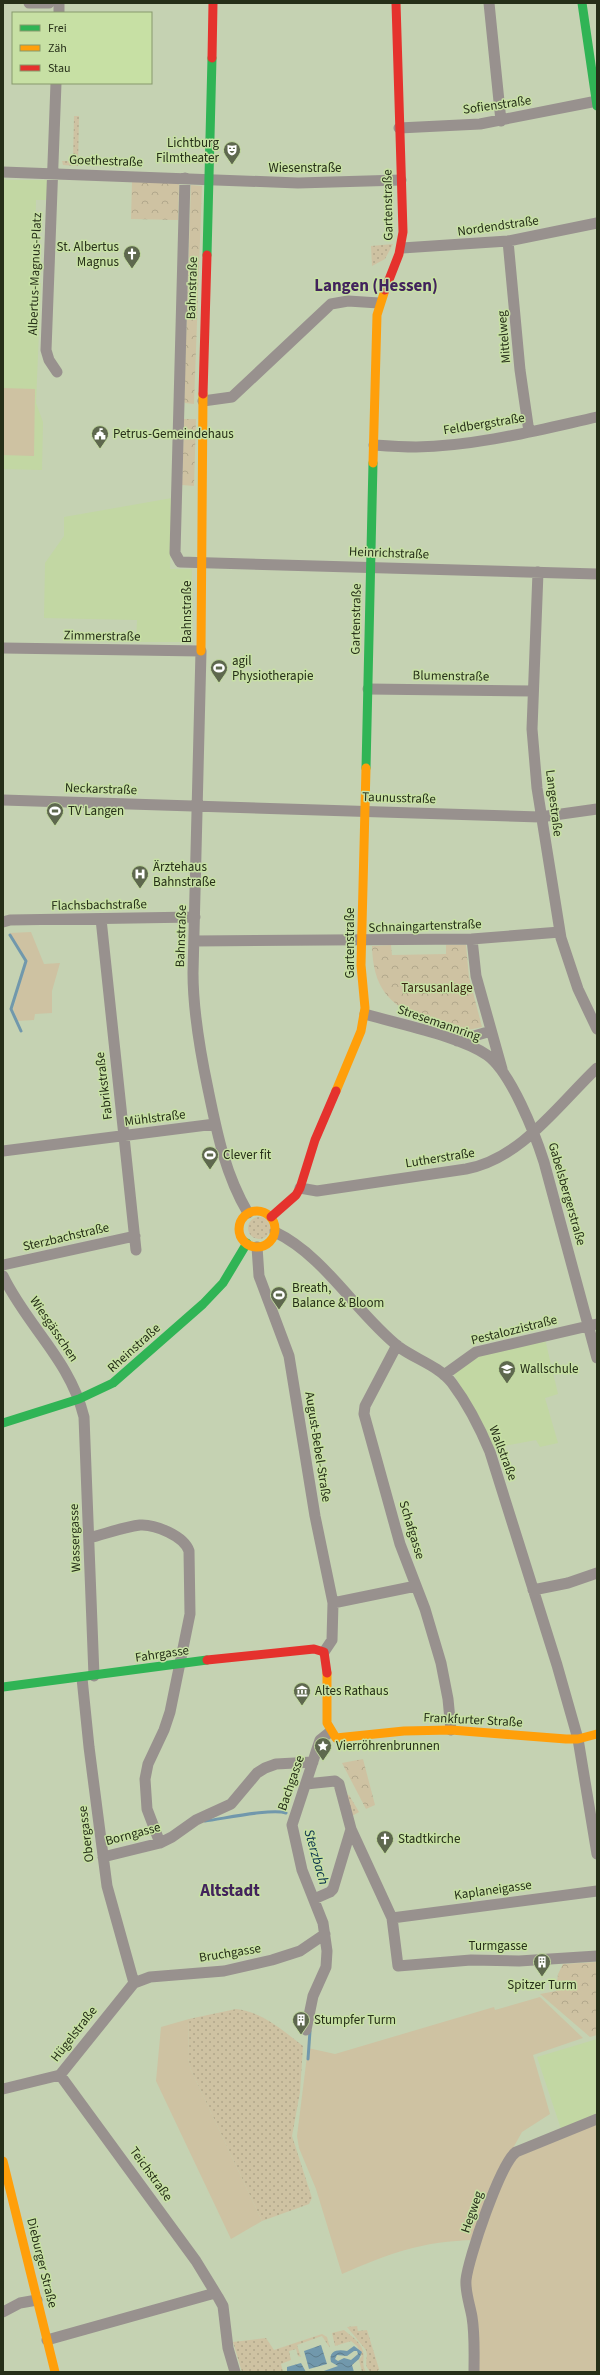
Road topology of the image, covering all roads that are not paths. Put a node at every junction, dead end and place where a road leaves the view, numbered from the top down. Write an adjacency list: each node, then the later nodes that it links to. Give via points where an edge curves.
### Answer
1 (29, 3): 2 (street)
2 (49, 3)
3 (213, 3): 14 (street, Bahnstraße)
4 (396, 3): 10 (street, Gartenstraße)
5 (489, 3): 9 (street)
6 (582, 3): 8 (street)
7 (56, 84): 12 (street, Albertus-Magnus-Platz)
8 (597, 103): 9 (street, Sofienstraße)
9 (501, 121): 10 (street, Sofienstraße)
10 (399, 128): 15 (street, Gartenstraße)
11 (3, 172): 12 (street, Goethestraße)
12 (53, 173): 13 (street, Goethestraße); 20 (street, Albertus-Magnus-Platz, via 46,350)
13 (185, 178): 14 (street, Goethestraße); 25 (street, Bahnstraße, via 174,553)
14 (209, 180): 15 (street, Wiesenstraße, via 312,183); 21 (street, Bahnstraße)
15 (401, 180): 18 (street, Gartenstraße)
16 (597, 223): 17 (street, Nordendstraße)
17 (508, 240): 18 (street, Nordendstraße); 23 (street, Mittelweg, via 520,370)
18 (402, 248): 19 (street, Gartenstraße)
19 (379, 303): 21 (street, via 338,302 327,307 232,397); 24 (street, Gartenstraße)
20 (57, 372)
21 (203, 401): 26 (street, Bahnstraße)
22 (597, 417): 23 (street, Feldbergstraße)
23 (529, 432): 24 (street, Feldbergstraße, via 442,445)
24 (374, 445): 27 (street, Gartenstraße)
25 (180, 562): 26 (street, Heinrichstraße)
26 (201, 563): 27 (street, Heinrichstraße); 31 (street, Bahnstraße)
27 (369, 566): 28 (street, Heinrichstraße); 32 (street, Gartenstraße)
28 (538, 572): 29 (street, Heinrichstraße); 33 (street, Langestraße)
29 (597, 574)
30 (3, 648): 31 (street, Zimmerstraße)
31 (201, 651): 35 (street, Bahnstraße)
32 (368, 689): 33 (street, Blumenstraße); 37 (street, Gartenstraße)
33 (533, 691): 38 (street, Langestraße, via 534,757)
34 (3, 800): 35 (street, Neckarstraße)
35 (199, 805): 37 (street, Taunusstraße); 39 (street, Bahnstraße)
36 (597, 809): 38 (street, Taunusstraße)
37 (365, 812): 38 (street, Taunusstraße); 45 (street, Gartenstraße)
38 (540, 816): 42 (street, Langestraße)
39 (195, 917): 40 (street, Flachsbachstraße); 44 (street, Bahnstraße)
40 (101, 919): 41 (street, Flachsbachstraße); 54 (street, Fabrikstraße)
41 (3, 922)
42 (560, 932): 43 (street, Schnaingartenstraße); 47 (street, Langestraße, via 578,989)
43 (472, 939): 45 (street, Schnaingartenstraße); 48 (street, via 476,976)
44 (194, 941): 45 (street, Schnaingartenstraße); 52 (street, Bahnstraße, via 197,1028)
45 (362, 941): 46 (street, Gartenstraße)
46 (365, 1014): 49 (street, Stresemannring); 56 (street, Gartenstraße, via 361,1031 315,1140)
47 (597, 1029)
48 (490, 1031): 49 (street); 51 (street)
49 (457, 1041): 51 (street, Stresemannring, via 487,1056)
50 (597, 1068): 53 (street, Lutherstraße)
51 (504, 1075): 53 (street, Stresemannring)
52 (215, 1124): 54 (street, Mühlstraße); 57 (street, Bahnstraße, via 231,1181)
53 (533, 1131): 56 (street, Lutherstraße, via 511,1151 478,1167 317,1191); 65 (street, Gabelsbergerstraße)
54 (124, 1136): 55 (street, Mühlstraße); 60 (street, Fabrikstraße)
55 (3, 1151)
56 (300, 1188): 58 (street, Gartenstraße, via 296,1195)
57 (248, 1213): 58 (street, via 258,1211); 61 (street, via 241,1222 240,1234)
58 (271, 1217): 59 (street)
59 (275, 1232): 61 (street, via 269,1243); 66 (street, Wallstraße, via 297,1244)
60 (135, 1236): 62 (street, Fabrikstraße); 63 (street, Sterzbachstraße)
61 (252, 1245): 69 (street, Rheinstraße, via 203,1304 116,1381); 75 (street, August-Bebel-Straße, via 259,1276 289,1356 315,1516)
62 (136, 1250)
63 (3, 1265)
64 (3, 1276): 69 (street, Wiesgässchen, via 70,1378)
65 (593, 1325): 67 (street, Gabelsbergerstraße); 68 (street, Pestalozzistraße, via 476,1352)
66 (397, 1345): 68 (street, Wallstraße); 73 (street, Schafgasse, via 365,1406 364,1414 400,1544)
67 (597, 1358)
68 (444, 1375): 74 (street, Wallstraße, via 451,1382 486,1442)
69 (79, 1399): 70 (street, Rheinstraße); 71 (street, Wassergasse, via 84,1417)
70 (3, 1423)
71 (89, 1538): 77 (street, via 141,1525 173,1534 185,1543 189,1551 191,1607); 78 (street, Wassergasse)
72 (597, 1573): 74 (street, via 568,1583)
73 (416, 1586): 75 (street); 82 (street, Schafgasse, via 445,1680)
74 (533, 1590): 84 (street, Wallstraße)
75 (333, 1603): 76 (street, August-Bebel-Straße, via 332,1640)
76 (324, 1652): 77 (street, Fahrgasse, via 314,1649 295,1650); 81 (street, via 327,1663 326,1707)
77 (178, 1665): 78 (street, Fahrgasse); 88 (street, via 166,1723 146,1772 144,1788 147,1809)
78 (94, 1676): 79 (street, Fahrgasse)
79 (82, 1678): 80 (street, Fahrgasse); 90 (street, Obergasse)
80 (3, 1687)
81 (329, 1730): 82 (street, Frankfurter Straße, via 334,1738 340,1738 404,1731); 85 (street, Bachgasse, via 320,1740)
82 (451, 1730): 84 (street, Frankfurter Straße)
83 (597, 1734): 84 (street, Frankfurter Straße)
84 (578, 1739): 89 (street)
85 (313, 1762): 86 (street, Bachgasse); 88 (street, Borngasse, via 276,1764 265,1768 257,1773 231,1804 196,1820)
86 (306, 1784): 87 (street, via 336,1781); 92 (street, Bachgasse, via 294,1816 292,1830 302,1870)
87 (351, 1829): 92 (street, via 333,1889); 93 (street)
88 (160, 1843): 90 (street, Borngasse)
89 (597, 1854)
90 (103, 1857): 96 (street, Obergasse, via 110,1903)
91 (597, 1891): 93 (street, Kaplaneigasse)
92 (318, 1898): 94 (street, Bachgasse)
93 (392, 1918): 95 (street, Turmgasse, via 398,1966 471,1960 518,1962)
94 (325, 1934): 96 (street, Bruchgasse, via 300,1951 272,1960 224,1971 150,1977); 97 (street, Bachgasse, via 326,1967 313,1996)
95 (597, 1956)
96 (134, 1983): 98 (street, Hügelstraße)
97 (306, 2030)
98 (60, 2075): 99 (street, Hügelstraße); 102 (street, Teichstraße, via 196,2261)
99 (3, 2089)
100 (597, 2119): 108 (street, Hegweg, via 516,2152 496,2187 466,2281 472,2316)
101 (3, 2161): 103 (street, Dieburger Straße)
102 (216, 2293): 105 (street); 107 (street, Teichstraße, via 223,2306)
103 (38, 2300): 104 (street, via 20,2303); 105 (street, Dieburger Straße)
104 (3, 2312)
105 (48, 2340): 106 (street, Dieburger Straße)
106 (55, 2372)
107 (233, 2372)
108 (474, 2372)

